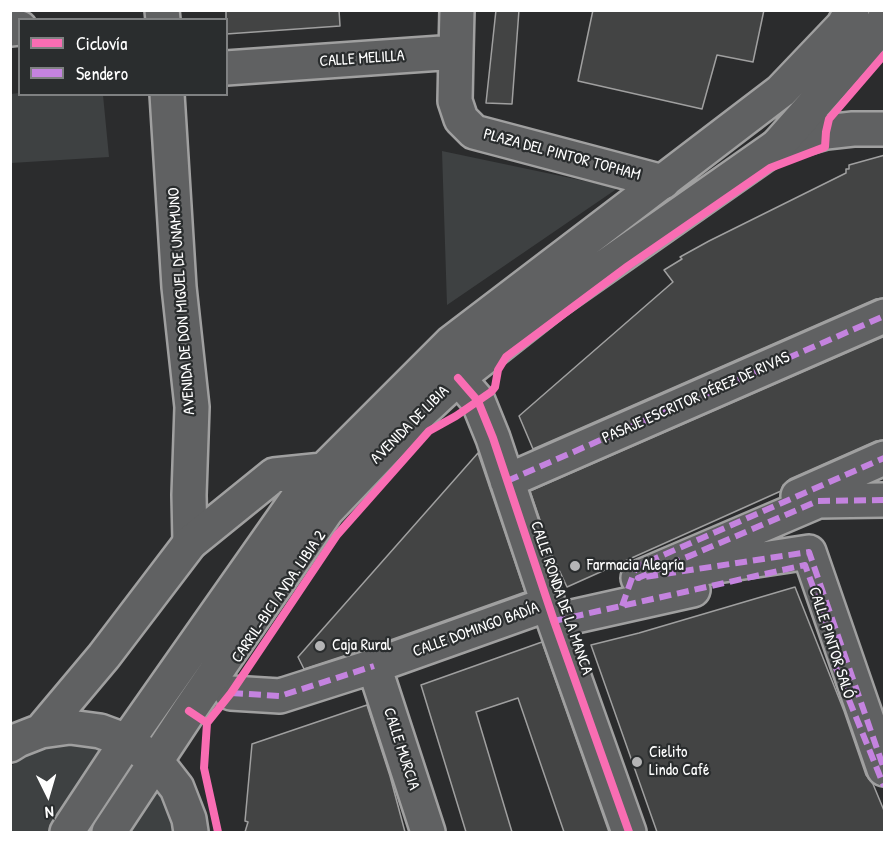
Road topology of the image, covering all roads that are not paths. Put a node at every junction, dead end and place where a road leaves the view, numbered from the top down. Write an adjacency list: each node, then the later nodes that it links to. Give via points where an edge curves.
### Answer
1 (457, 10): 5 (street)
2 (882, 10): 3 (street)
3 (847, 18): 10 (street, AVENIDA DE LIBIA, via 781,91)
4 (885, 20): 9 (street, AVENIDA DE LIBIA, via 866,47)
5 (456, 52): 6 (street, CALLE MELILLA); 10 (street, PLAZA DEL PINTOR TOPHAM, via 455,101 461,119 474,132)
6 (228, 68)
7 (167, 96): 17 (street, AVENIDA DE DON MIGUEL DE UNAMUNO, via 179,287 192,407)
8 (869, 129): 9 (street, via 826,132)
9 (777, 146): 12 (street, AVENIDA DE LIBIA, via 553,303)
10 (663, 182): 14 (street, AVENIDA DE LIBIA, via 452,342)
11 (885, 316): 15 (street, PASAJE ESCRITOR PÉREZ DE RIVAS)
12 (458, 378): 15 (street, CALLE RONDA DE LA MANCA, via 478,401); 25 (street, AVENIDA DE LIBIA, via 327,510)
13 (885, 458): 19 (street, via 636,567)
14 (323, 470): 17 (street, via 274,476); 24 (street, AVENIDA DE LIBIA, via 302,492)
15 (507, 481): 20 (street, CALLE RONDA DE LA MANCA)
16 (885, 500): 26 (street, via 818,501 638,578 809,552)
17 (190, 543): 23 (street, via 104,656)
18 (805, 565): 19 (street, CALLE DOMINGO BADÍA); 27 (street, CALLE PINTOR SALÓ, via 840,661 836,668)
19 (622, 606): 20 (street, CALLE DOMINGO BADÍA)
20 (551, 612): 21 (street, CALLE DOMINGO BADÍA); 32 (street, CALLE RONDA DE LA MANCA)
21 (374, 666): 22 (street, CALLE DOMINGO BADÍA, via 280,696); 31 (street, CALLE MURCIA)
22 (231, 693)
23 (20, 735): 24 (street, via 70,727 100,731)
24 (127, 741): 25 (street); 28 (street, AVENIDA DE LIBIA)
25 (156, 762): 29 (street, AVENIDA DE LIBIA); 30 (street, via 177,788)
26 (885, 769)
27 (885, 786)
28 (68, 832)
29 (109, 832)
30 (190, 832)
31 (428, 832)
32 (629, 832)

